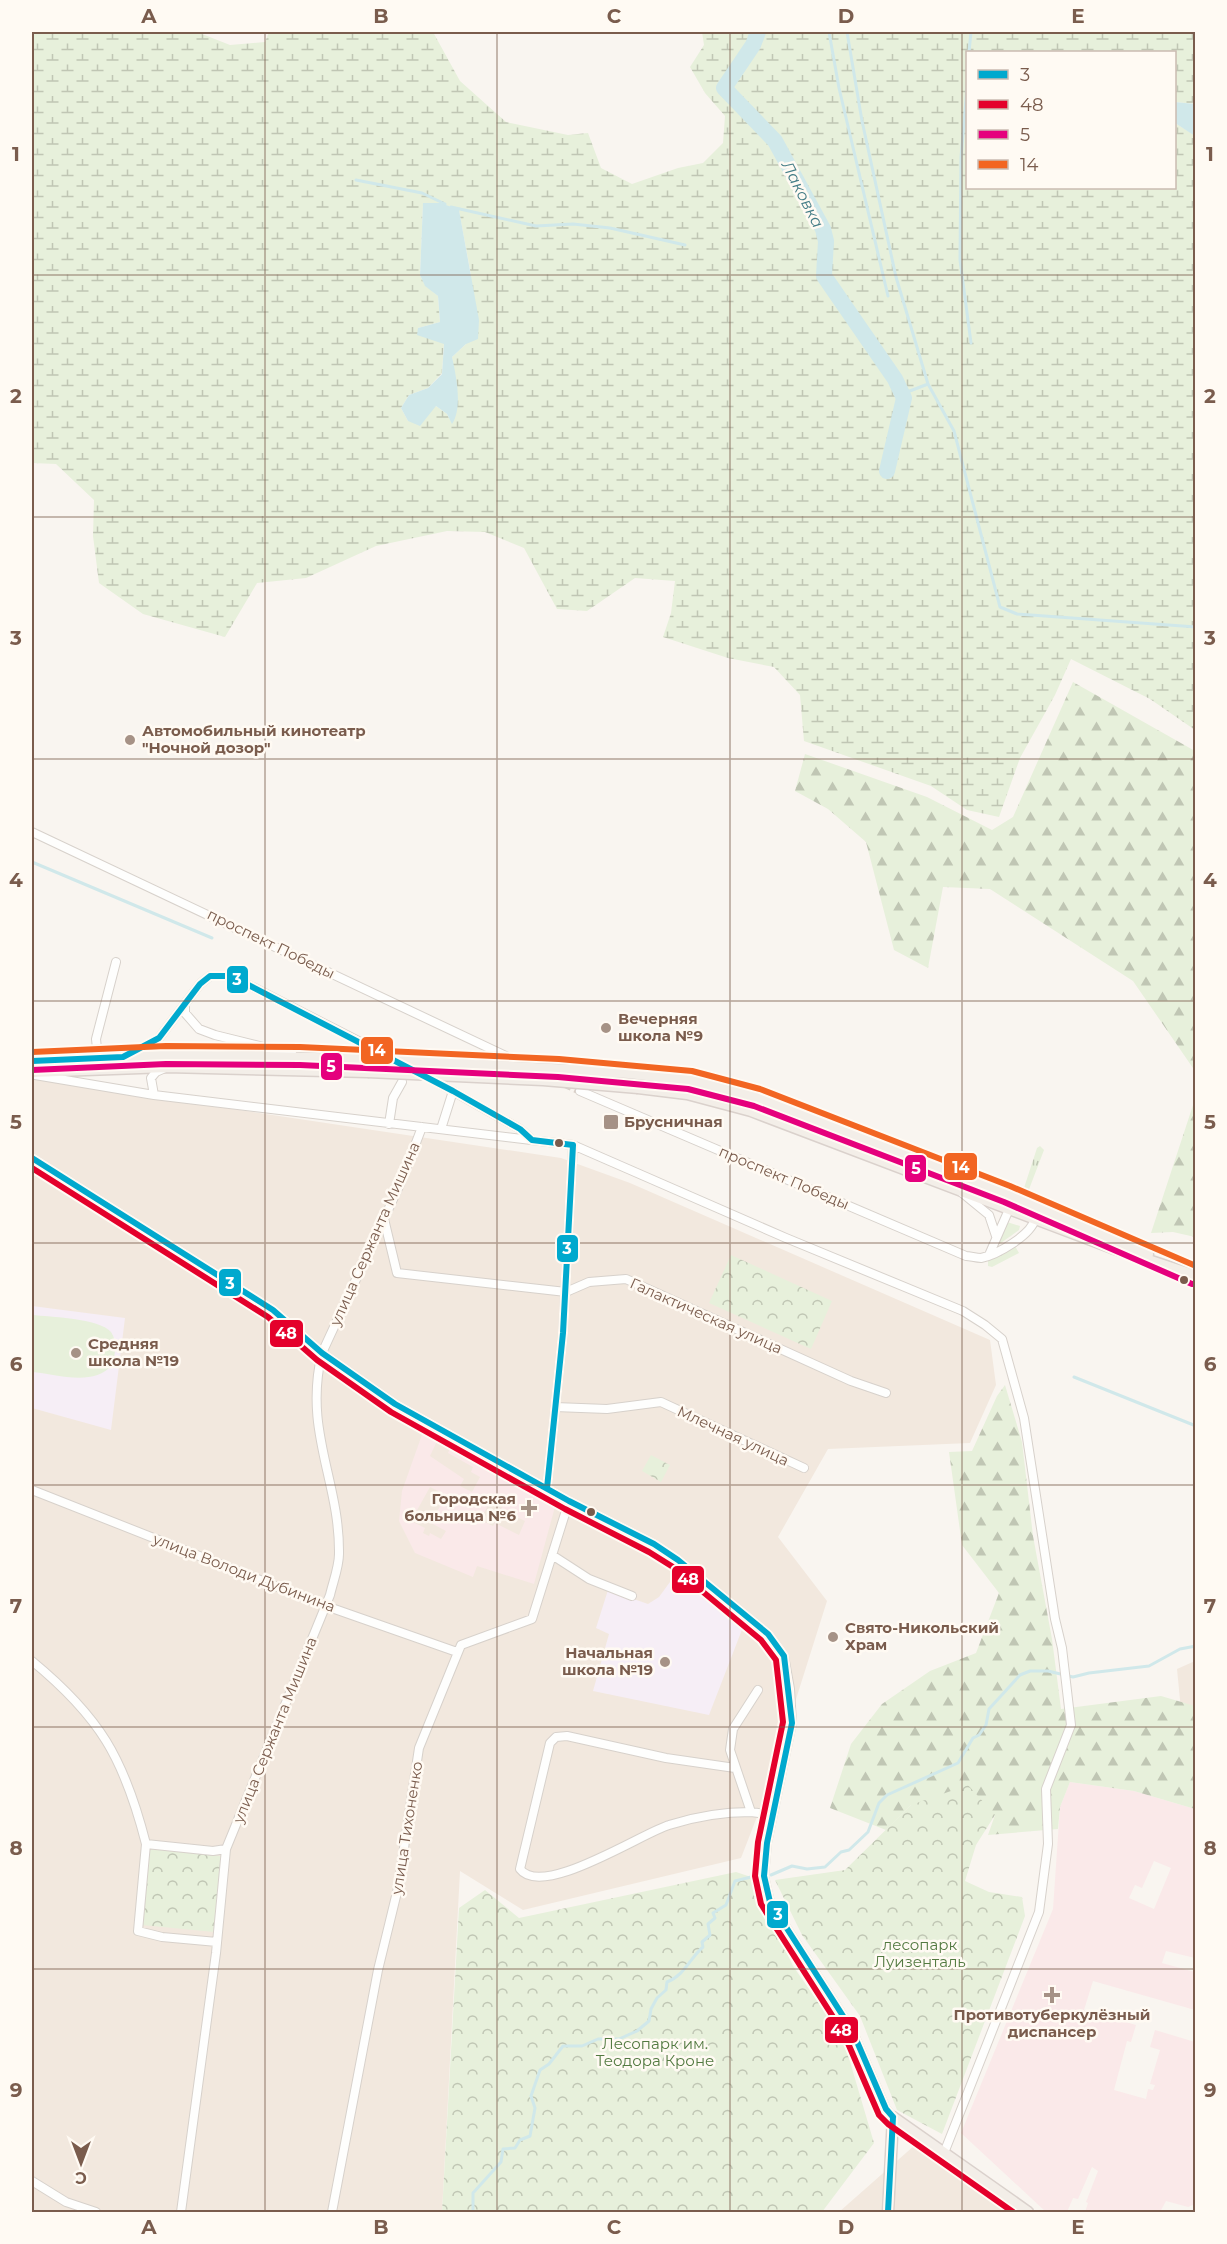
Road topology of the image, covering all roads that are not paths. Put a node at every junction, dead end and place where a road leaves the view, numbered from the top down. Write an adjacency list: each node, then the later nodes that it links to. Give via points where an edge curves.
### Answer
1 (32, 832): 8 (street, проспект Победы)
2 (116, 962): 7 (street, via 96,1040)
3 (186, 1005): 4 (street, via 210,976 231,976); 5 (street, via 185,1013 199,1029); 6 (street, via 159,1038)
4 (380, 1052)
5 (300, 1056): 6 (main road); 24 (main road, bridge, via 629,1073 690,1080 757,1097)
6 (123, 1057): 7 (main road)
7 (98, 1058): 9 (main road)
8 (510, 1058)
9 (32, 1061)
10 (166, 1067): 11 (main road); 16 (street, via 151,1078); 23 (main road, bridge, via 543,1080 687,1094 751,1111)
11 (32, 1073): 16 (street)
12 (402, 1082): 17 (street, via 393,1098)
13 (440, 1084): 14 (street)
14 (453, 1091): 19 (street); 20 (street)
15 (580, 1091): 28 (street, проспект Победы, via 966,1256 980,1258)
16 (154, 1095): 17 (street)
17 (389, 1124): 18 (street)
18 (422, 1127): 19 (street); 25 (street, улица Сержанта Мишина)
19 (441, 1129): 20 (street)
20 (532, 1140): 21 (street)
21 (573, 1145): 31 (street); 52 (street, via 963,1311 1002,1339 1030,1439 1071,1725 1046,1789 1048,1844 1040,1912)
22 (32, 1158): 32 (street, via 273,1310)
23 (959, 1189): 24 (main road); 27 (street, via 989,1215)
24 (1012, 1203): 26 (main road); 27 (street); 29 (main road, via 1145,1252)
25 (384, 1219): 31 (street, Галактическая улица, via 397,1273); 32 (street, улица Сержанта Мишина)
26 (1035, 1219): 28 (street, проспект Победы, via 1029,1232); 29 (main road)
27 (996, 1236): 28 (street)
28 (989, 1254)
29 (1160, 1263): 30 (main road)
30 (1196, 1276)
31 (566, 1292): 33 (street, Галактическая улица, via 590,1282 626,1279 851,1381); 34 (street)
32 (322, 1353): 36 (street, via 394,1404); 41 (street, улица Сержанта Мишина, via 315,1405 339,1556)
33 (886, 1393)
34 (555, 1407): 35 (street, Млечная улица, via 607,1409 661,1402); 36 (street)
35 (804, 1468)
36 (547, 1488): 38 (street)
37 (32, 1490): 41 (street, улица Володи Дубинина)
38 (569, 1501): 39 (street); 47 (street, via 624,1527 678,1560 768,1634 784,1656 792,1723)
39 (552, 1556): 40 (street, via 589,1579); 42 (street, via 532,1619 461,1645)
40 (632, 1596)
41 (326, 1606): 42 (street, улица Володи Дубинина); 49 (street, улица Сержанта Мишина)
42 (457, 1652): 56 (street, улица Тихоненко, via 419,1748 398,1888 378,1970)
43 (32, 1661): 48 (street, via 66,1689 91,1717 115,1755 133,1794)
44 (758, 1690): 45 (street, via 733,1729 730,1750)
45 (735, 1768): 46 (street); 46 (street, via 556,1737 550,1743 520,1869 529,1876 562,1875 667,1825 717,1812)
46 (752, 1812): 47 (street)
47 (773, 1815): 51 (street, via 764,1876 770,1902 852,2030)
48 (146, 1844): 49 (street); 50 (street, via 138,1931)
49 (226, 1849): 50 (street, улица Сержанта Мишина)
50 (217, 1942): 55 (street, улица Сержанта Мишина)
51 (893, 2117): 52 (main road); 57 (main road)
52 (944, 2153): 58 (main road)
53 (32, 2181): 54 (street, via 66,2202)
54 (96, 2212)
55 (181, 2212)
56 (332, 2212)
57 (888, 2212)
58 (1028, 2212)

